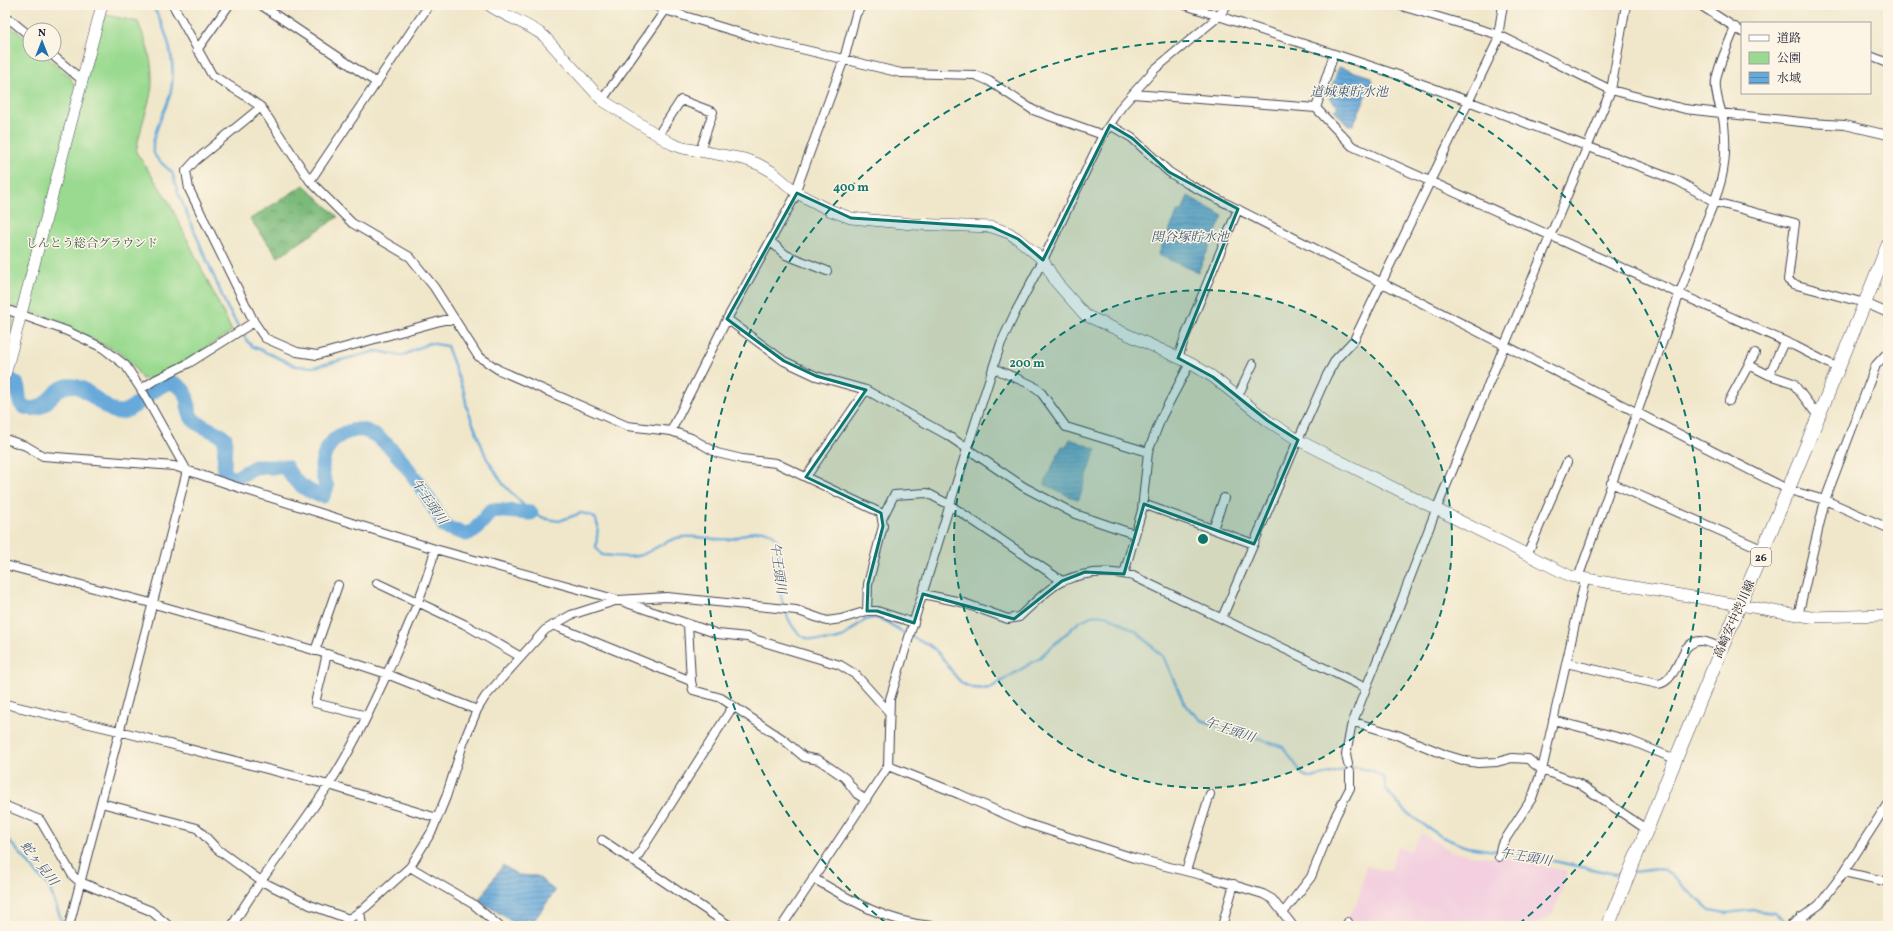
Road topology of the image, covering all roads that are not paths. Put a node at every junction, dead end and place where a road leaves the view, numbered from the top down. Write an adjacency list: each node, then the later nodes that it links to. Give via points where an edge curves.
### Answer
1 (102, 5): 27 (street)
2 (173, 5): 21 (street)
3 (229, 5): 21 (street)
4 (261, 5): 28 (street)
5 (429, 5): 28 (street)
6 (489, 5): 31 (street, via 536,29)
7 (654, 5): 15 (street)
8 (862, 5): 24 (street, via 856,14)
9 (1185, 5): 16 (street)
10 (1227, 5): 16 (street)
11 (1398, 5): 20 (street)
12 (1503, 5): 20 (street)
13 (1626, 5): 29 (street)
14 (1700, 5): 19 (street)
15 (667, 8): 24 (street, via 760,39); 31 (street)
16 (1218, 17): 22 (street); 30 (street, via 1155,68)
17 (5, 18): 18 (street)
18 (22, 29)
19 (1739, 30): 35 (street, via 1716,79 1716,93)
20 (1499, 35): 29 (street); 32 (street)
21 (197, 50): 33 (street, via 212,76)
22 (1334, 54): 32 (street); 34 (street)
23 (1871, 56): 26 (street)
24 (844, 59): 38 (street, via 901,73 975,75 989,81 1033,110); 44 (street)
25 (61, 62): 27 (street)
26 (1888, 63)
27 (82, 80): 57 (street)
28 (377, 83): 43 (street)
29 (1611, 90): 35 (street, via 1685,109); 40 (street)
30 (1133, 94): 34 (street); 36 (street)
31 (602, 100): 37 (street)
32 (1468, 101): 40 (street); 42 (street)
33 (261, 107): 43 (street); 60 (street, via 186,171 189,189)
34 (1316, 108): 42 (street, via 1352,146)
35 (1722, 112): 39 (street, via 1845,125); 45 (street, via 1725,170)
36 (1110, 125): 38 (street); 46 (street, via 1132,138 1169,172)
37 (658, 135): 41 (street, via 672,144); 41 (street, via 681,100 713,112)
38 (1103, 135): 50 (street)
39 (1888, 135)
40 (1588, 146): 45 (street, via 1678,181); 47 (street)
41 (700, 151): 44 (street, via 758,164 771,171)
42 (1429, 180): 47 (street); 52 (street)
43 (310, 181): 59 (street, via 352,223 410,257)
44 (796, 192): 48 (street); 50 (street, via 829,210 851,218 996,228 1018,239)
45 (1715, 202): 53 (street); 54 (street, via 1795,224 1788,280 1793,284)
46 (1238, 209): 52 (street); 65 (street)
47 (1551, 237): 53 (street); 62 (street)
48 (770, 242): 51 (street, via 786,255); 58 (street)
49 (1888, 245): 54 (main road, 高崎安中渋川線 / 26)
50 (1043, 260): 65 (street, via 1056,282 1085,315); 69 (street, via 1015,313)
51 (827, 271)
52 (1381, 283): 62 (street); 81 (street, via 1354,340 1336,360 1327,375)
53 (1680, 295): 61 (street); 77 (street)
54 (1865, 302): 56 (street); 70 (main road, 高崎安中渋川線 / 26)
55 (5, 309): 57 (street)
56 (1888, 313)
57 (21, 314): 71 (street); 74 (street, via 103,348 126,366)
58 (727, 319): 73 (street, via 784,361 816,376); 79 (street)
59 (454, 320): 60 (street, via 444,320 317,356 297,352 265,338); 79 (street, via 478,356 499,370 627,426)
60 (254, 322): 74 (street, via 189,363 155,380)
61 (1784, 342): 70 (street); 72 (street)
62 (1505, 346): 77 (street); 93 (street)
63 (1888, 352): 90 (street, via 1876,365)
64 (1755, 353): 68 (street)
65 (1178, 358): 66 (street)
66 (1190, 363): 75 (street); 83 (street, via 1162,416)
67 (1253, 364): 75 (street)
68 (1749, 365): 72 (street); 76 (street)
69 (993, 368): 82 (street); 83 (street, via 1040,391 1066,427)
70 (1838, 368): 78 (main road, 高崎安中渋川線 / 26)
71 (6, 370)
72 (1769, 375): 78 (street, via 1793,383)
73 (866, 390): 82 (street, via 947,435); 86 (street)
74 (143, 391): 85 (street)
75 (1238, 396): 81 (street, via 1268,421)
76 (1729, 401)
77 (1638, 413): 87 (street); 88 (street)
78 (1818, 416): 88 (main road, 高崎安中渋川線 / 26)
79 (671, 430): 86 (street, via 717,452 742,459 776,463)
80 (5, 439): 85 (street, via 26,446 43,456 174,466)
81 (1298, 440): 93 (street); 98 (street)
82 (967, 449): 92 (street); 97 (street, via 1024,487 1075,514)
83 (1148, 452): 91 (street)
84 (1567, 462): 101 (street)
85 (187, 471): 99 (street); 111 (street)
86 (806, 477): 94 (street, via 881,513)
87 (1611, 484): 100 (street); 104 (street)
88 (1788, 490): 90 (street); 100 (main road, 高崎安中渋川線 / 26)
89 (1224, 498): 96 (street)
90 (1825, 500): 95 (street); 115 (street)
91 (1143, 504): 96 (street); 97 (street)
92 (950, 505): 94 (street, via 927,493 894,495); 105 (street); 108 (street)
93 (1436, 510): 101 (street); 127 (street)
94 (882, 519): 113 (street, via 883,526 868,584)
95 (1888, 528)
96 (1213, 529): 98 (street)
97 (1134, 534): 103 (street)
98 (1254, 544): 116 (street)
99 (435, 549): 109 (street); 110 (street)
100 (1764, 550): 112 (main road, 高崎安中渋川線 / 26)
101 (1527, 555): 104 (street)
102 (5, 565): 111 (street)
103 (1124, 574): 105 (street, via 1085,572); 116 (street)
104 (1581, 579): 112 (street); 124 (street)
105 (1062, 581): 108 (street, via 1020,617 1008,620 961,602)
106 (377, 583): 110 (street)
107 (338, 585): 121 (street)
108 (923, 594): 119 (street)
109 (618, 600): 113 (street, via 667,597 791,609 827,621); 117 (street); 118 (street, via 571,615)
110 (419, 602): 123 (street, via 464,624); 125 (street)
111 (151, 603): 121 (street); 135 (street)
112 (1740, 606): 115 (street); 120 (main road, 高崎安中渋川線 / 26)
113 (867, 611): 119 (street, via 877,611)
114 (1888, 615): 115 (street, via 1827,618)
115 (1798, 616)
116 (1222, 618): 127 (street)
117 (688, 624): 126 (street); 131 (street, via 718,634 747,637 840,665 856,675)
118 (553, 625): 123 (street, via 544,630); 126 (street)
119 (913, 625): 131 (street, via 890,698)
120 (1721, 648): 124 (street, via 1699,640 1690,644 1666,683 1658,684); 136 (main road, 高崎安中渋川線 / 26)
121 (315, 651): 122 (street)
122 (327, 654): 125 (street); 132 (street, via 315,703)
123 (520, 657): 130 (street)
124 (1566, 663): 133 (street)
125 (387, 674): 130 (street); 132 (street)
126 (692, 681): 129 (street, via 693,690 721,698)
127 (1366, 688): 134 (street)
128 (5, 704): 135 (street)
129 (733, 706): 141 (street, via 784,740 804,757 819,760 845,778 857,794); 149 (street)
130 (477, 710): 145 (street)
131 (889, 712): 137 (street)
132 (367, 716): 139 (street)
133 (1554, 720): 136 (street, via 1629,740); 138 (street)
134 (1354, 722): 138 (street, via 1397,735 1446,756 1478,763 1512,758 1528,759); 159 (street, via 1346,755 1350,788 1311,877)
135 (119, 731): 139 (street); 142 (street)
136 (1675, 758): 146 (main road, 高崎安中渋川線 / 26)
137 (888, 766): 141 (street); 151 (street, via 1025,823 1134,858)
138 (1542, 770): 146 (street, via 1578,783); 148 (street, via 1532,798 1501,846)
139 (329, 784): 145 (street); 154 (street)
140 (1210, 794): 151 (street)
141 (866, 800): 153 (street)
142 (101, 803): 154 (street, via 197,828 217,849); 155 (street)
143 (5, 804): 155 (street, via 40,820 73,876)
144 (1888, 804): 152 (street)
145 (437, 818): 150 (street)
146 (1646, 829): 174 (main road, 高崎安中渋川線 / 26)
147 (602, 840): 149 (street)
148 (1499, 857)
149 (634, 862): 169 (street)
150 (410, 867): 158 (street); 162 (street, via 473,904)
151 (1186, 871): 157 (street)
152 (1844, 872): 156 (street); 160 (street, via 1819,905)
153 (813, 878): 170 (street); 171 (street, via 859,906 889,917)
154 (261, 881): 161 (street); 167 (street)
155 (80, 882): 165 (street); 166 (street, via 151,911)
156 (1888, 882)
157 (1234, 884): 159 (street, via 1264,894 1272,899); 172 (street)
158 (360, 911): 161 (street); 168 (street)
159 (1283, 913): 173 (street)
160 (1795, 922): 175 (street)
161 (346, 923)
162 (494, 924)
163 (5, 925): 164 (street)
164 (9, 926)
165 (68, 926)
166 (169, 926)
167 (232, 926)
168 (362, 926)
169 (730, 926)
170 (782, 926)
171 (932, 926)
172 (1222, 926)
173 (1293, 926)
174 (1608, 926)
175 (1808, 926)

